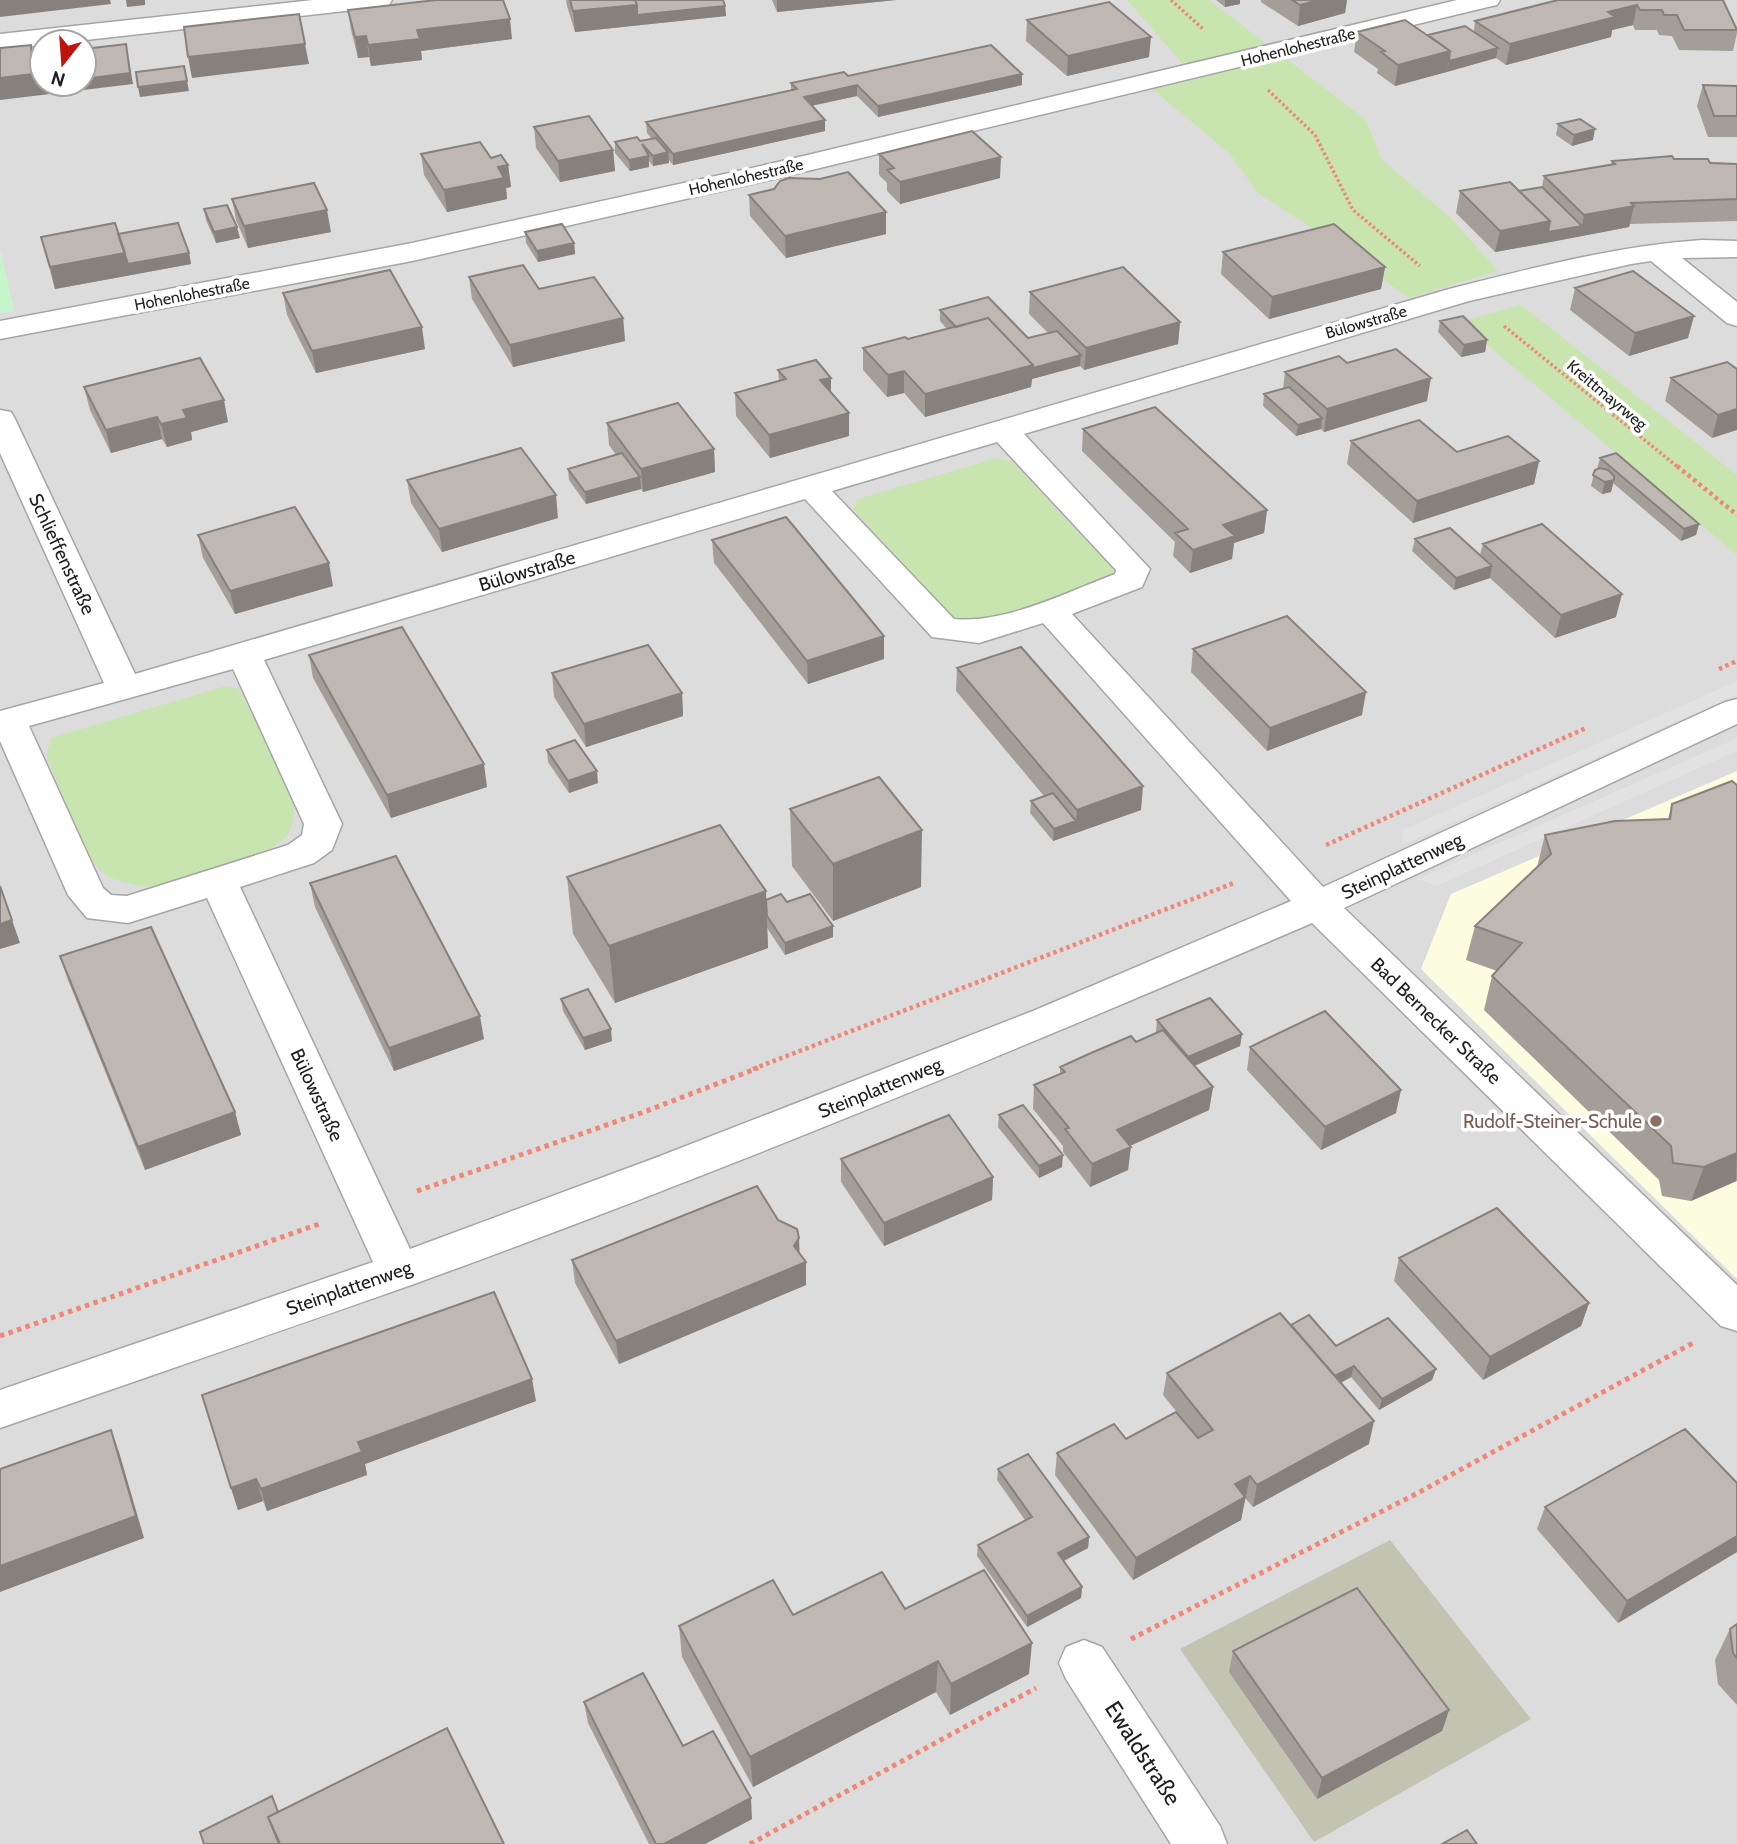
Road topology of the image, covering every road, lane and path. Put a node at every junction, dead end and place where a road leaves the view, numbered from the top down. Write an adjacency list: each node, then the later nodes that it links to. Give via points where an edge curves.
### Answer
1 (380, 0): 4 (street)
2 (1171, 0): 5 (path)
3 (1488, 0): 5 (street, Hohenlohestraße)
4 (0, 42)
5 (1238, 62): 6 (path, via 1315,135 1353,210); 11 (street, Hohenlohestraße, via 412,252)
6 (1389, 243)
7 (1737, 249): 8 (street, Bülowstraße)
8 (1657, 252): 9 (street, Bülowstraße); 10 (street)
9 (1459, 295): 13 (street, Bülowstraße); 15 (path, Kreittmayrweg, via 1496,319)
10 (1737, 317)
11 (0, 330)
12 (0, 419): 20 (street, Schlieffenstraße)
13 (1002, 429): 14 (street, Bülowstraße); 16 (street, via 1133,569 1130,580 1123,584)
14 (810, 486): 16 (street, via 944,629 979,632); 17 (street, Bülowstraße)
15 (1737, 515)
16 (1050, 610): 24 (street)
17 (244, 655): 20 (street, Bülowstraße); 25 (street, Bülowstraße, via 323,824 319,841 301,854)
18 (1737, 661): 19 (path)
19 (1713, 671)
20 (124, 689): 22 (street, Bülowstraße)
21 (1737, 710): 26 (street, Steinplattenweg)
22 (4, 722): 25 (street, Bülowstraße, via 87,895 101,908 128,910)
23 (1591, 726): 24 (path)
24 (1280, 865): 26 (street); 27 (path, via 640,1113)
25 (218, 880): 27 (street, Bülowstraße)
26 (1317, 905): 28 (street, Steinplattenweg, via 927,1069); 29 (street, Bad Bernecker Straße)
27 (369, 1207): 28 (street, Bülowstraße); 30 (path)
28 (399, 1271): 32 (street, Steinplattenweg)
29 (1737, 1313)
30 (0, 1336)
31 (1701, 1338): 33 (path, via 1414,1495)
32 (0, 1409)
33 (1084, 1663): 36 (street, Ewaldstraße)
34 (1010, 1702): 35 (path)
35 (750, 1844)
36 (1201, 1844)

